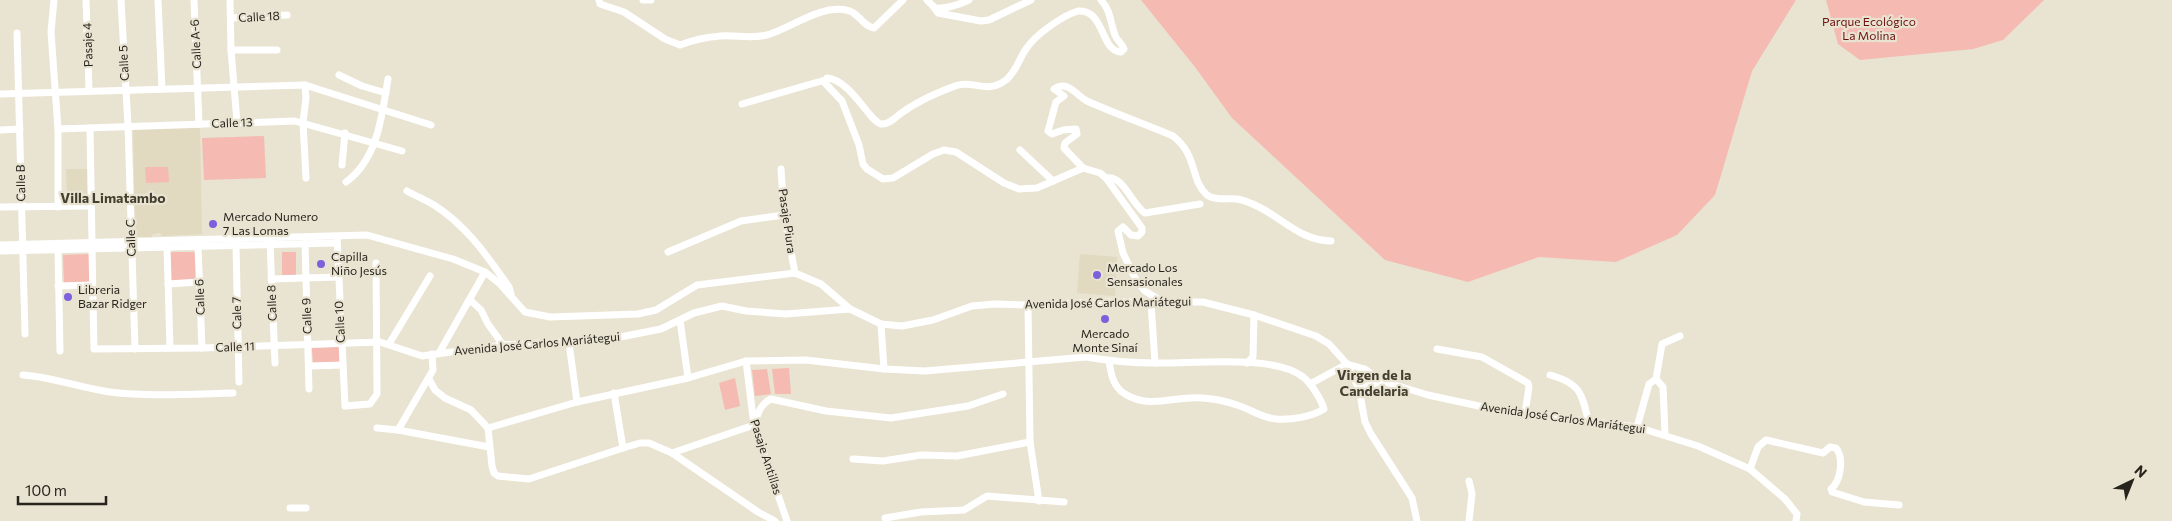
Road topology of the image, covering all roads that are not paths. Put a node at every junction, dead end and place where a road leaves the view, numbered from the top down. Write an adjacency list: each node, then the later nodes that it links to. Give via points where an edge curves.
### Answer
1 (54, 0): 29 (street, via 52,32)
2 (86, 0): 27 (street, Pasaje 4)
3 (122, 0): 28 (street, Calle 5)
4 (158, 0): 26 (street)
5 (194, 0): 25 (street, Calle A-6)
6 (230, 0): 16 (street)
7 (599, 0): 10 (street, via 600,4 624,12 665,39 680,44 722,36 753,38 836,10 853,12 874,28)
8 (643, 0): 9 (street)
9 (652, 0)
10 (903, 0)
11 (969, 0): 14 (street, via 946,8)
12 (1032, 0): 14 (street, via 989,20 938,13)
13 (1101, 0): 22 (street, via 1110,14 1115,35 1123,45 1121,52 1113,49 1091,14 1082,10 1075,12 1039,35 1026,48 1008,79 998,85 985,88 955,86 910,106 887,123 880,124 874,120 857,97 842,84 830,78)
14 (931, 2)
15 (287, 15): 16 (street, Calle 18)
16 (231, 18): 18 (street)
17 (18, 33): 32 (street, Calle B)
18 (231, 50): 19 (street); 24 (street)
19 (277, 50)
20 (339, 75): 30 (street)
21 (388, 79): 30 (street)
22 (825, 80): 33 (street); 53 (street, via 842,101 863,164 882,179 893,178 944,150 956,152 1019,189 1037,188)
23 (304, 85): 24 (street); 34 (street); 36 (street)
24 (234, 87): 25 (street); 35 (street)
25 (198, 88): 26 (street); 37 (street, Calle A-6)
26 (162, 89): 28 (street)
27 (89, 90): 28 (street); 29 (street)
28 (126, 90): 39 (street, Calle 5)
29 (56, 92): 32 (street); 41 (street)
30 (386, 93): 34 (street)
31 (0, 94): 32 (street)
32 (19, 94): 43 (street, Calle B)
33 (742, 104)
34 (382, 110): 38 (street); 45 (street)
35 (237, 122): 36 (street, Calle 13); 37 (street, Calle 13)
36 (303, 122): 44 (street, Calle 13); 51 (street)
37 (199, 124): 39 (street, Calle 13)
38 (430, 125)
39 (128, 126): 40 (street, Calle 13); 67 (street, Calle C)
40 (90, 128): 41 (street, Calle 13); 57 (street)
41 (58, 129): 59 (street)
42 (0, 130): 43 (street)
43 (20, 130): 60 (street, Calle B)
44 (345, 133): 45 (street, Calle 13); 48 (street)
45 (374, 143): 47 (street, Calle 13); 54 (street, via 364,164)
46 (1020, 150): 53 (street)
47 (402, 151)
48 (342, 165)
49 (1083, 168): 52 (street); 53 (street); 63 (street, via 1064,148 1065,143 1077,134 1076,129 1052,134 1048,131 1056,102 1064,96 1054,89 1057,86 1072,89 1100,108 1173,136 1184,144 1199,185 1208,195 1259,207 1316,241)
50 (781, 169): 61 (street, Pasaje Piura)
51 (306, 178)
52 (1106, 178): 56 (street, via 1117,179 1145,213); 90 (street, via 1142,228 1138,236 1131,235 1123,227 1118,231 1127,265 1145,291)
53 (1053, 181)
54 (346, 182)
55 (407, 191): 87 (street, via 435,206 482,248 510,287)
56 (1200, 204)
57 (91, 206): 59 (street); 69 (street)
58 (0, 207): 60 (street)
59 (58, 207): 60 (street)
60 (22, 208): 71 (street, Calle B)
61 (784, 215): 75 (street, via 741,221); 78 (street, Pasaje Piura)
62 (337, 240): 64 (street); 67 (street); 77 (street, via 367,235 453,259); 80 (street, Calle 10)
63 (1331, 242)
64 (305, 243): 65 (street); 81 (street, Calle 9)
65 (270, 244): 68 (street); 82 (street, Calle 8)
66 (0, 245): 71 (street)
67 (131, 245): 69 (street); 72 (street); 108 (street, Calle C)
68 (236, 245): 70 (street); 105 (street, Cale 7)
69 (92, 246): 71 (street); 73 (street); 85 (street)
70 (198, 246): 72 (street); 83 (street, Calle 6)
71 (23, 248): 73 (street); 74 (street); 96 (street, Calle B)
72 (167, 248): 84 (street)
73 (58, 250): 86 (street)
74 (0, 251)
75 (668, 252)
76 (376, 263): 98 (street)
77 (485, 272): 87 (street); 88 (street)
78 (795, 273): 87 (street, via 697,285 656,310 638,314 574,317 530,314); 92 (street, via 821,284)
79 (430, 276): 101 (street)
80 (338, 277): 81 (street); 100 (street, Calle 10)
81 (306, 278): 82 (street); 104 (street, Calle 9)
82 (271, 279): 103 (street, Calle 8)
83 (200, 282): 84 (street); 107 (street, Calle 6)
84 (168, 284): 106 (street)
85 (92, 285): 86 (street); 108 (street, Calle 11, via 94,349)
86 (58, 286): 110 (street)
87 (512, 297)
88 (470, 300): 102 (street, via 481,310); 111 (street)
89 (1151, 303): 90 (street, Avenida José Carlos Mariátegui); 91 (street, Avenida José Carlos Mariátegui); 116 (street)
90 (1164, 303): 93 (street, Avenida José Carlos Mariátegui, via 1203,302)
91 (1028, 305): 95 (street, Avenida José Carlos Mariátegui, via 972,306 918,324); 113 (street)
92 (850, 309): 94 (street, Avenida José Carlos Mariátegui, via 786,314 722,306); 95 (street, Avenida José Carlos Mariátegui)
93 (1254, 315): 117 (street, via 1252,356); 118 (street, Avenida José Carlos Mariátegui, via 1316,336 1329,344)
94 (680, 320): 99 (street, Avenida José Carlos Mariátegui, via 637,335); 124 (street)
95 (881, 324): 121 (street)
96 (25, 334)
97 (1680, 336): 125 (street, via 1660,347)
98 (376, 342): 100 (street, Calle 11); 101 (street, Avenida José Carlos Mariátegui); 119 (street, Calle 10, via 377,394 370,404 345,406)
99 (569, 343): 102 (street, Avenida José Carlos Mariátegui); 135 (street)
100 (342, 344): 104 (street, Calle 11); 119 (street, Calle 10)
101 (389, 344): 111 (street, Avenida José Carlos Mariátegui, via 422,356)
102 (503, 345): 111 (street, Avenida José Carlos Mariátegui)
103 (274, 346): 104 (street, Calle 11); 105 (street, Calle 11); 115 (street, Calle 8)
104 (308, 346): 120 (street, Calle 9)
105 (238, 347): 107 (street, Calle 11); 128 (street, Cale 7)
106 (170, 348): 107 (street, Calle 11); 108 (street, Calle 11)
107 (202, 348)
108 (135, 349)
109 (1437, 349): 136 (street, via 1482,358 1528,384)
110 (60, 351)
111 (436, 353): 126 (street)
112 (746, 361): 121 (street, via 806,360); 124 (street); 138 (street, Pasaje Antillas)
113 (1029, 361): 114 (street, via 1086,357); 121 (street, via 925,371); 144 (street)
114 (1109, 361): 116 (street); 129 (street, via 1116,386 1142,401 1207,398 1238,405 1267,418 1291,419 1322,410 1324,406)
115 (275, 363)
116 (1156, 363): 117 (street)
117 (1247, 363): 129 (street, via 1291,371 1303,376)
118 (1347, 364): 127 (street, Avenida José Carlos Mariátegui, via 1365,369); 129 (street); 131 (street)
119 (343, 365): 120 (street)
120 (309, 366): 130 (street, Calle 9)
121 (884, 369)
122 (23, 375): 132 (street, via 126,394)
123 (1550, 375): 137 (street, via 1568,380 1580,392)
124 (688, 378): 133 (street)
125 (1656, 378): 139 (street, via 1649,384); 143 (street, via 1662,387)
126 (429, 379): 141 (street, via 435,390 471,410); 142 (street)
127 (1382, 381): 131 (street); 136 (street, Avenida José Carlos Mariátegui, via 1428,396)
128 (238, 382)
129 (1310, 384)
130 (310, 389)
131 (1359, 389): 159 (street, via 1365,422 1412,498)
132 (233, 393)
133 (614, 393): 135 (street); 146 (street)
134 (1003, 394): 138 (street, via 968,406 891,418 826,411 771,399 760,407)
135 (578, 402): 141 (street)
136 (1525, 413): 137 (street, Avenida José Carlos Mariátegui)
137 (1588, 420): 139 (street, Avenida José Carlos Mariátegui)
138 (754, 425): 147 (street); 158 (street, Pasaje Antillas)
139 (1637, 427): 143 (street, Avenida José Carlos Mariátegui)
140 (377, 428): 142 (street)
141 (488, 428): 145 (street)
142 (398, 430): 145 (street)
143 (1665, 435): 149 (street, Avenida José Carlos Mariátegui)
144 (1030, 442): 148 (street, via 957,456 921,455 883,461); 151 (street)
145 (489, 447): 146 (street, via 494,472 498,476 529,479)
146 (623, 448): 147 (street, via 649,443)
147 (672, 453): 157 (street)
148 (853, 459)
149 (1750, 469): 153 (street, via 1758,446 1766,440 1823,453 1830,447 1836,448 1840,456 1839,478 1832,492 1864,502); 161 (street, Avenida José Carlos Mariátegui, via 1785,498 1798,514)
150 (1469, 481): 160 (street, via 1472,494)
151 (1039, 501): 152 (street); 156 (street, via 987,496 964,510)
152 (1064, 502)
153 (1899, 505)
154 (290, 508): 155 (street)
155 (306, 508)
156 (884, 518)
157 (776, 521)
158 (787, 521)
159 (1416, 521)
160 (1469, 521)
161 (1796, 521)

